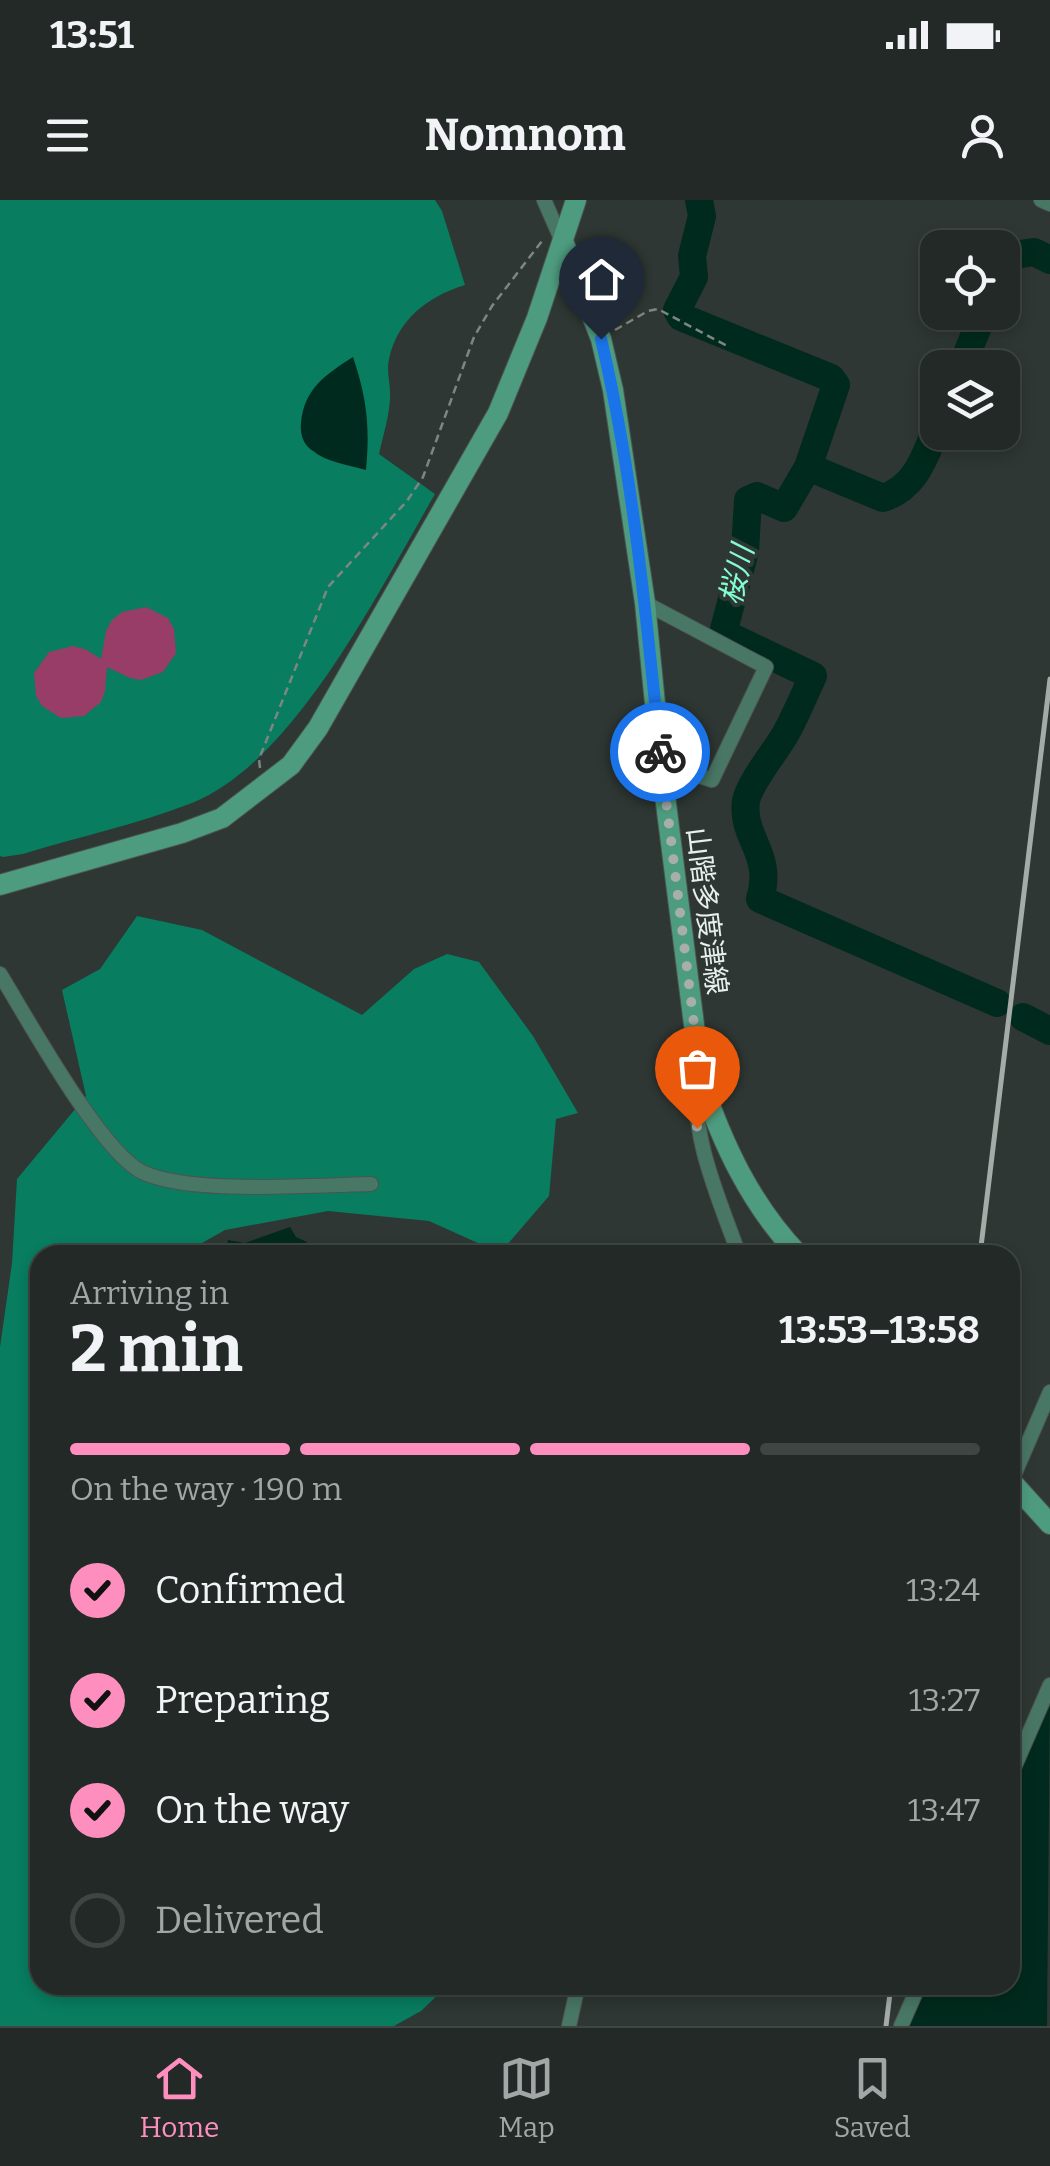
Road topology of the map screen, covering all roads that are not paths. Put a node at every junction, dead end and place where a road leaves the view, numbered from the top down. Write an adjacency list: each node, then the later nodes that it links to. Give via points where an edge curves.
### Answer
1 (544, 200): 5 (street)
2 (576, 200): 5 (main road)
3 (1041, 200): 4 (street)
4 (1050, 204)
5 (559, 233): 6 (main road, 山階多度津線, via 614,390); 8 (main road, via 537,318 498,413 291,765 222,818)
6 (645, 602): 7 (main road, 山階多度津線); 7 (street, via 766,668 712,780)
7 (661, 764): 10 (main road, 山階多度津線)
8 (3, 880)
9 (0, 974): 11 (street, via 60,1074 138,1170 182,1182)
10 (701, 1080): 12 (street, via 697,1128); 13 (main road, 山階多度津線, via 738,1170)
11 (371, 1184)
12 (736, 1245)
13 (791, 1245)
14 (1050, 1392): 15 (street)
15 (1020, 1460)
16 (1020, 1491): 17 (main road)
17 (1050, 1524)
18 (1050, 1685): 19 (street)
19 (1020, 1754)
20 (576, 1995): 22 (street)
21 (914, 1995): 23 (street)
22 (570, 2026)
23 (901, 2026)

